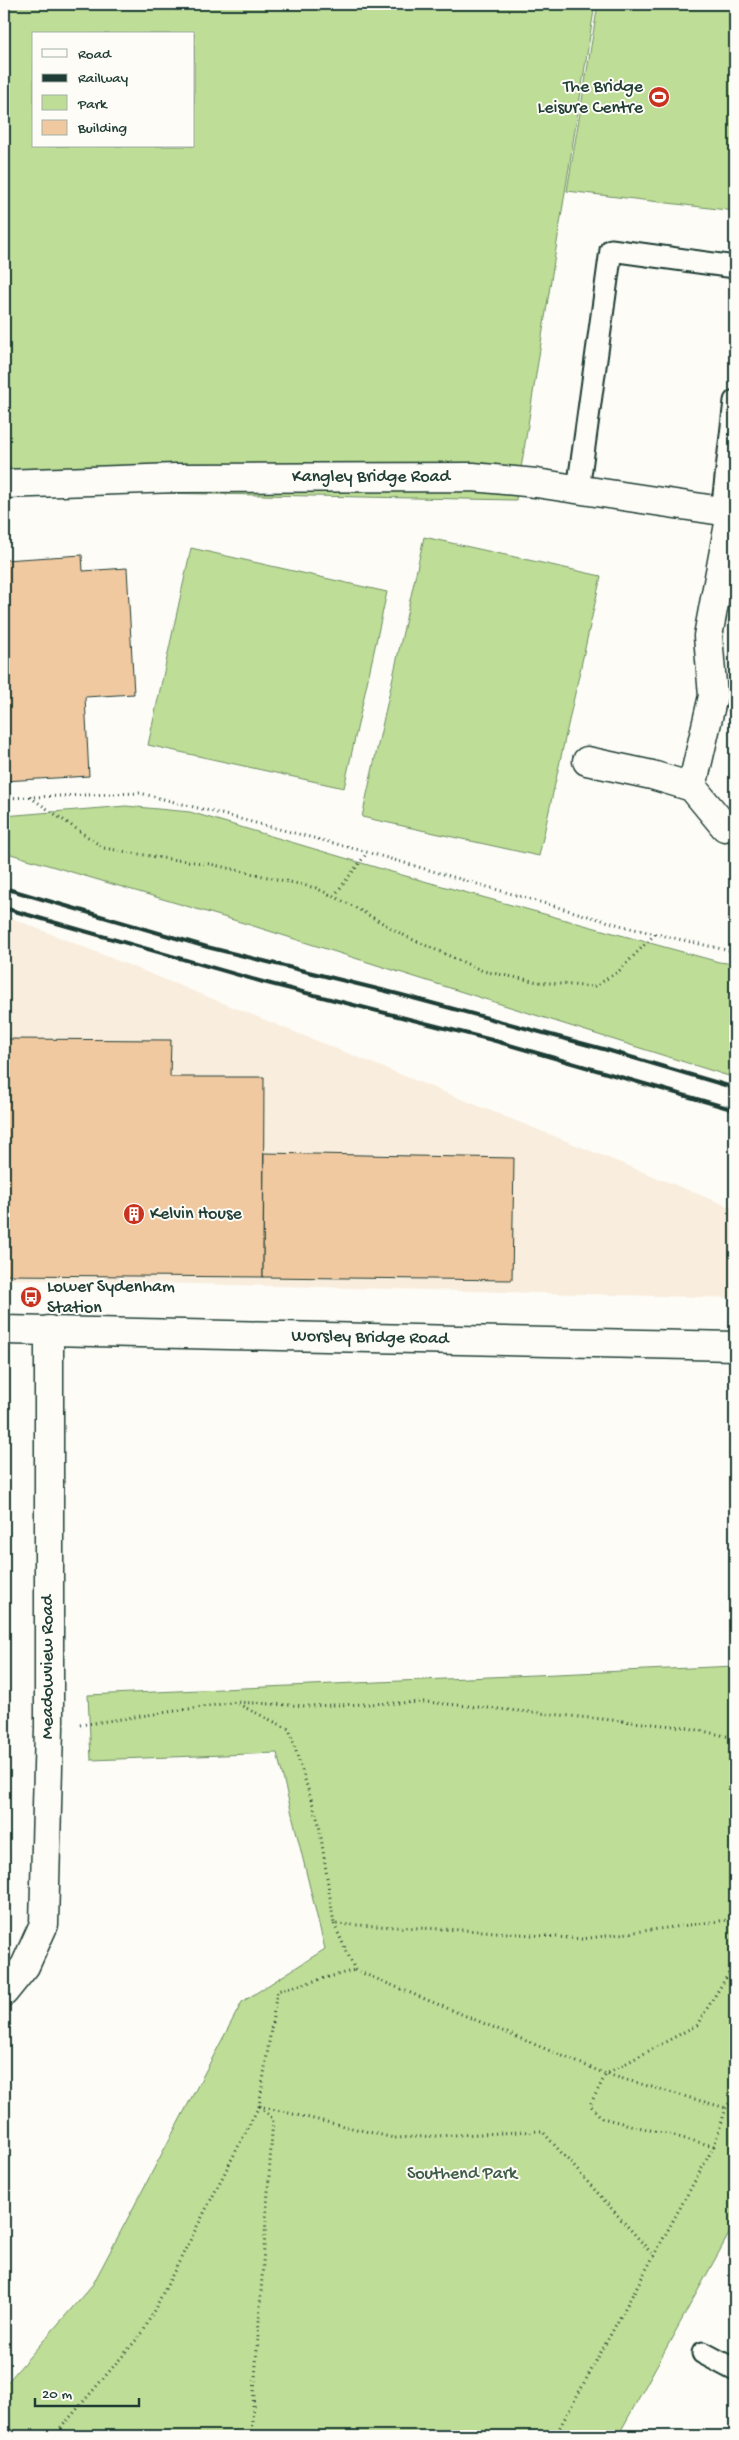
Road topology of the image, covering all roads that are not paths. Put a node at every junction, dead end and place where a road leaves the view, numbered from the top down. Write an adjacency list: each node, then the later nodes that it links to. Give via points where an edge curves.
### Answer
1 (735, 267): 4 (lane, via 611,250)
2 (735, 401): 5 (lane)
3 (4, 484): 4 (street, Kangley Bridge Road, via 176,478 473,477)
4 (578, 490): 5 (street, Kangley Bridge Road)
5 (729, 513): 7 (street, via 708,636 713,696)
6 (587, 760): 7 (street)
7 (692, 787): 8 (street)
8 (725, 827)
9 (4, 1330): 10 (street, Worsley Bridge Road)
10 (49, 1330): 11 (street, Worsley Bridge Road); 12 (street, Meadowview Road, via 44,1924 25,1966)
11 (735, 1346)
12 (4, 1992)
13 (702, 2352): 14 (lane)
14 (735, 2370)

